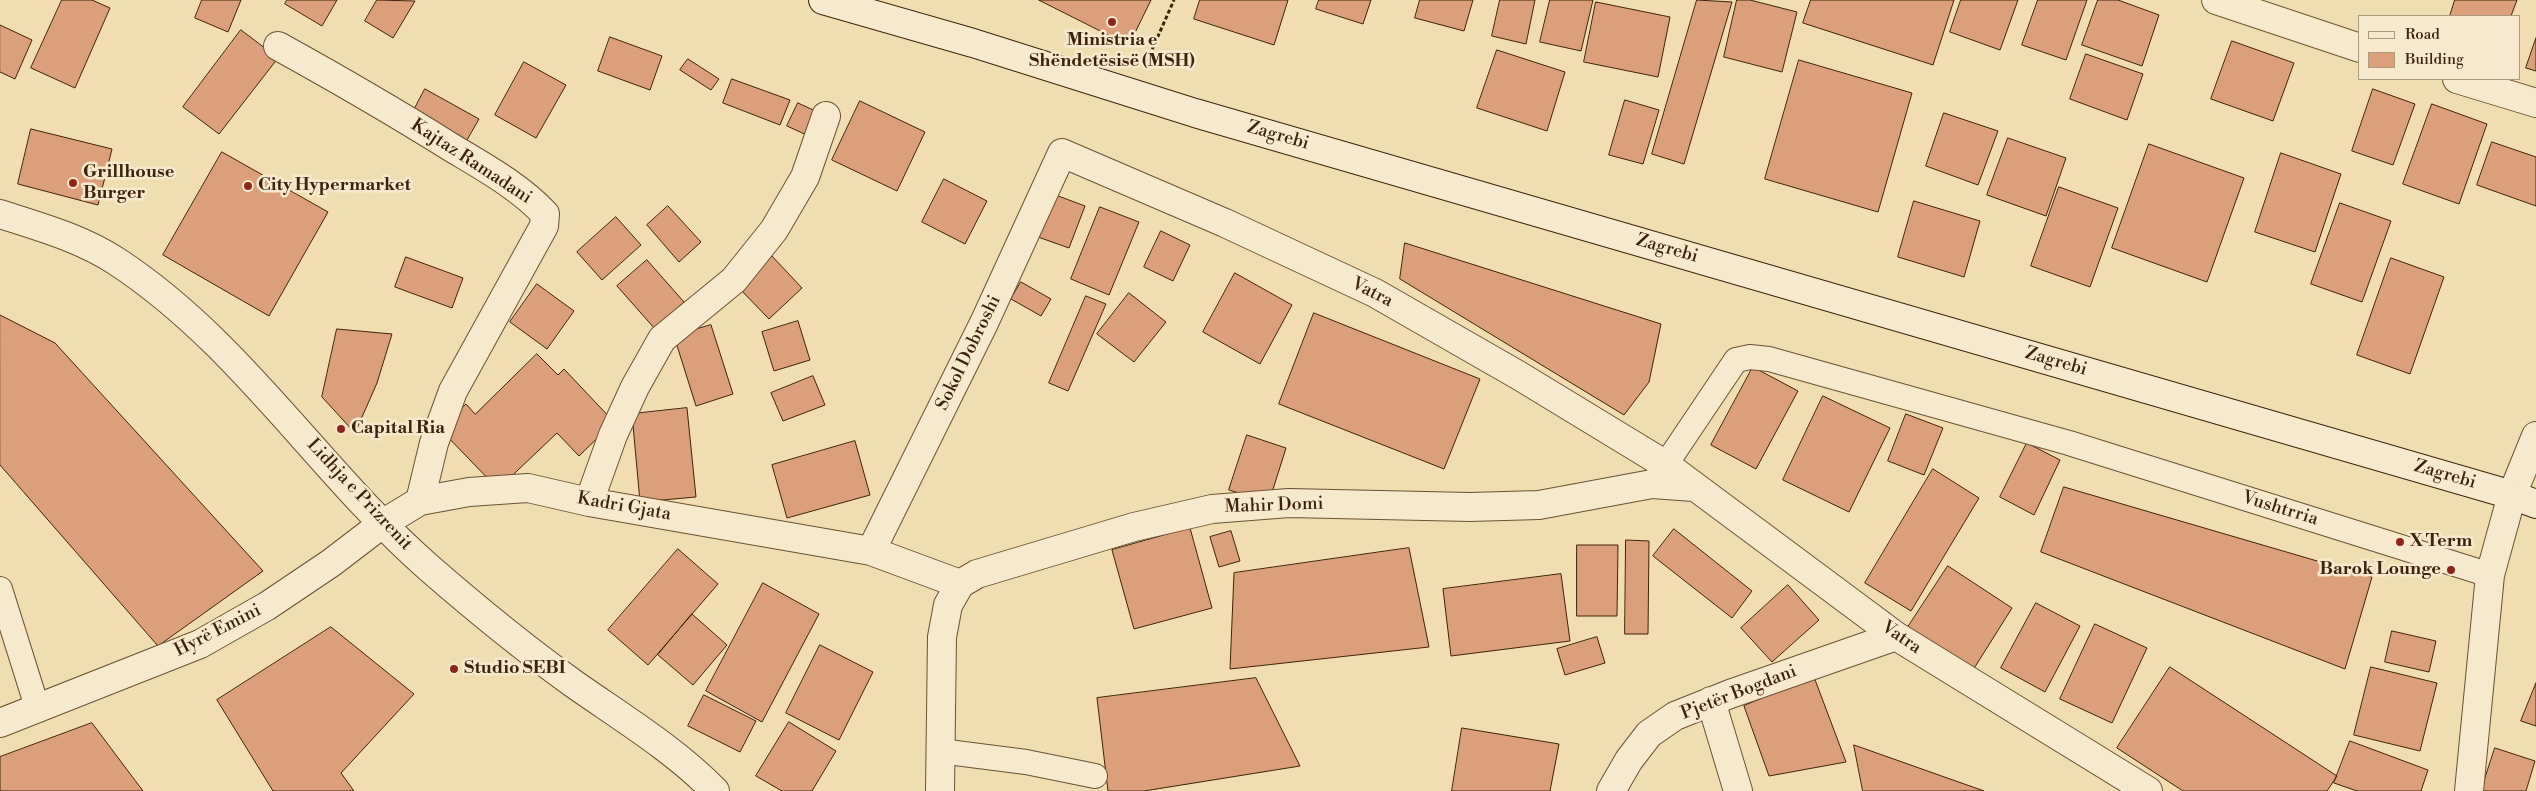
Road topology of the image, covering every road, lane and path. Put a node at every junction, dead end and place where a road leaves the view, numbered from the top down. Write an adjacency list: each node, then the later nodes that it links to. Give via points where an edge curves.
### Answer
1 (823, 0): 7 (street, Zagrebi)
2 (1174, 0): 7 (path)
3 (2216, 0): 5 (street)
4 (278, 46): 16 (street, Kajtaz Ramadani, via 379,102 477,163 545,214 544,226 453,391 434,443)
5 (2358, 47)
6 (2460, 80): 8 (street)
7 (1133, 93): 15 (street, Zagrebi)
8 (2536, 103)
9 (826, 116): 17 (street, via 805,176 774,230 734,280 662,339 613,435)
10 (1062, 153): 13 (street, Vatra, via 1225,223 1375,293 1518,375); 19 (street, Sokol Dobroshi, via 984,323)
11 (0, 214): 18 (street, Lidhja e Prizrenit, via 63,234 115,260 176,305 229,354)
12 (2536, 436): 15 (street)
13 (1659, 475): 14 (street, Mahir Domi); 20 (lane, Vushtrria, via 1736,360 1750,357 1769,359 2069,443); 21 (street, Mahir Domi, via 1539,505 1470,507 1288,503 1212,509 1134,527 977,574)
14 (1694, 487): 23 (street, Vatra)
15 (2524, 499): 20 (street)
16 (420, 501): 17 (street, Kadri Gjata, via 469,492 528,488); 18 (street, Kadri Gjata)
17 (589, 502): 19 (street, Kadri Gjata)
18 (382, 524): 25 (street, Hyrë Emini, via 331,564 200,644); 29 (street, Lidhja e Prizrenit, via 429,568 548,665 657,743)
19 (871, 551): 21 (street)
20 (2490, 575): 34 (street)
21 (960, 584): 27 (street, via 948,605 942,637)
22 (0, 590): 25 (lane)
23 (1896, 636): 24 (street, Pjetër Bogdani); 33 (street, Vatra)
24 (1711, 702): 31 (street, Pjetër Bogdani, via 1675,716 1649,734); 32 (street)
25 (38, 710): 26 (street, Hyrë Emini)
26 (0, 723)
27 (940, 751): 28 (lane, via 1026,762); 30 (street)
28 (1095, 776)
29 (715, 791)
30 (940, 791)
31 (1611, 791)
32 (1738, 791)
33 (2148, 791)
34 (2468, 791)

